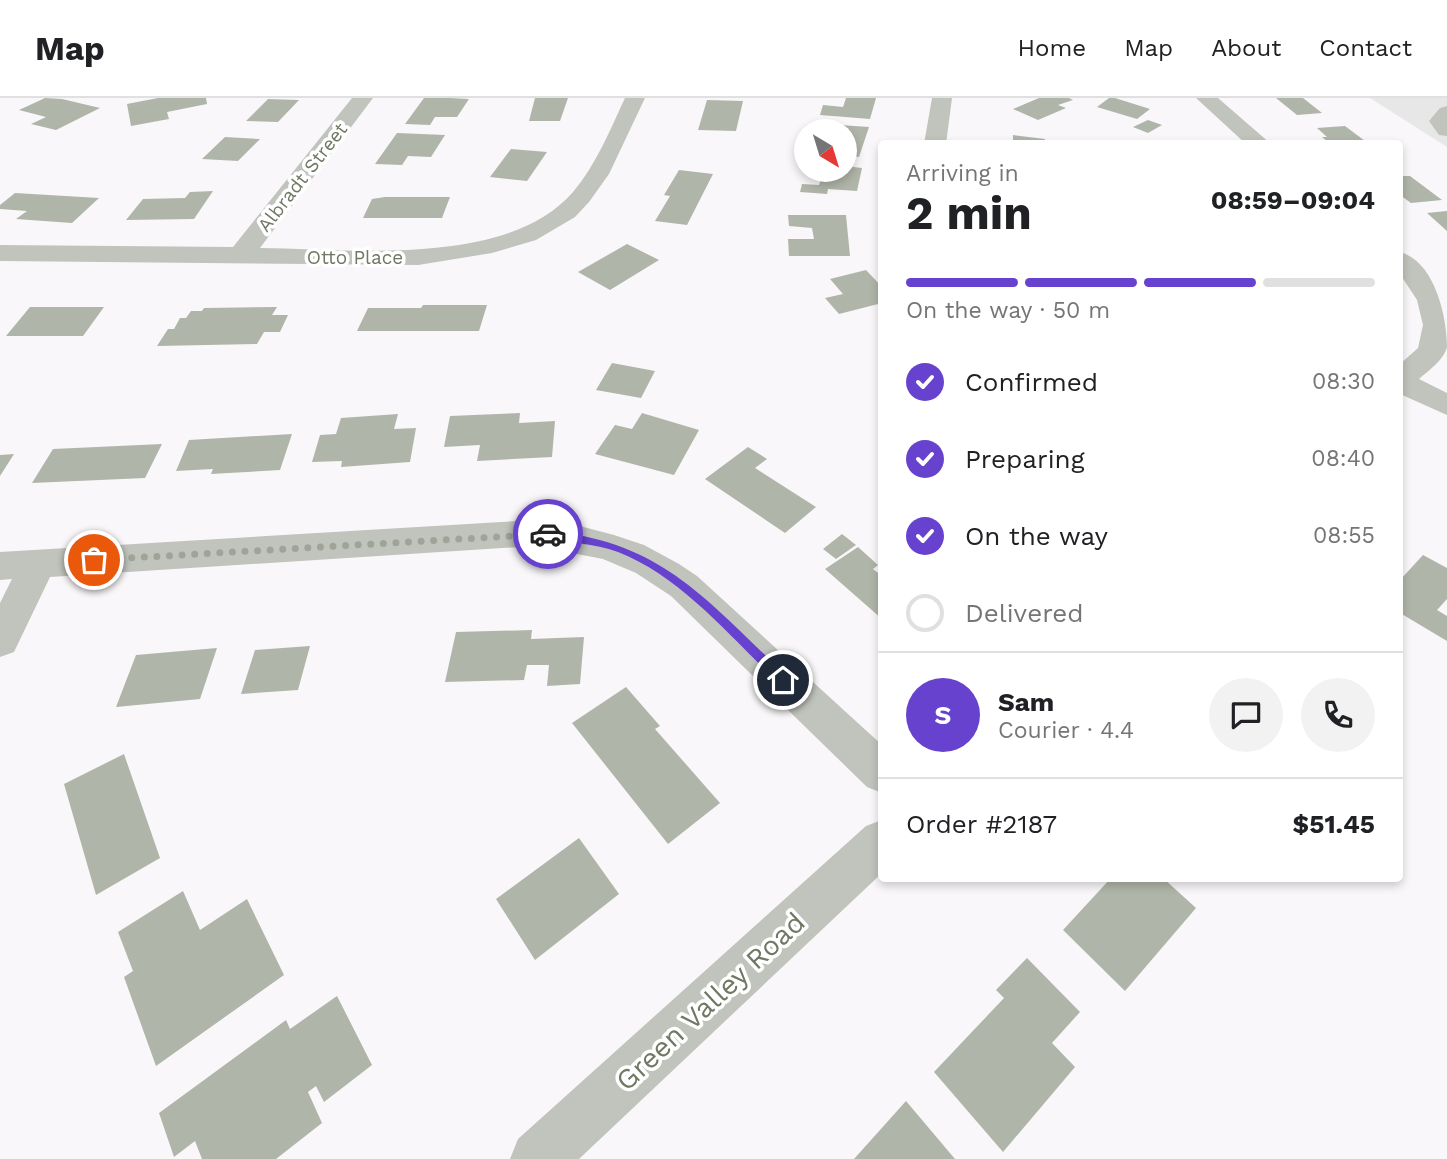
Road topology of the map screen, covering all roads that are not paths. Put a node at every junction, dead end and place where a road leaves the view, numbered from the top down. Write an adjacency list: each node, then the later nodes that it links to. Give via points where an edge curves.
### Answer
1 (363, 98): 12 (street, Albradt Street)
2 (635, 98): 12 (street, Otto Place, via 615,143 581,198 545,225 517,238 418,257)
3 (942, 98): 9 (street)
4 (1206, 98): 10 (street)
5 (1439, 98): 6 (street)
6 (1447, 104)
7 (1447, 112): 8 (street, via 1440,121)
8 (1447, 130)
9 (936, 140)
10 (1255, 140)
11 (0, 253): 12 (street, Otto Place)
12 (240, 256)
13 (1403, 263): 14 (street, via 1427,288 1438,313 1440,335 1431,352)
14 (1403, 377)
15 (1403, 382): 16 (street)
16 (1447, 405)
17 (39, 564): 18 (street); 19 (street); 20 (street, via 535,533 620,548 676,580)
18 (0, 566)
19 (0, 641)
20 (878, 769)
21 (878, 846): 22 (street, Green Valley Road)
22 (538, 1159)

